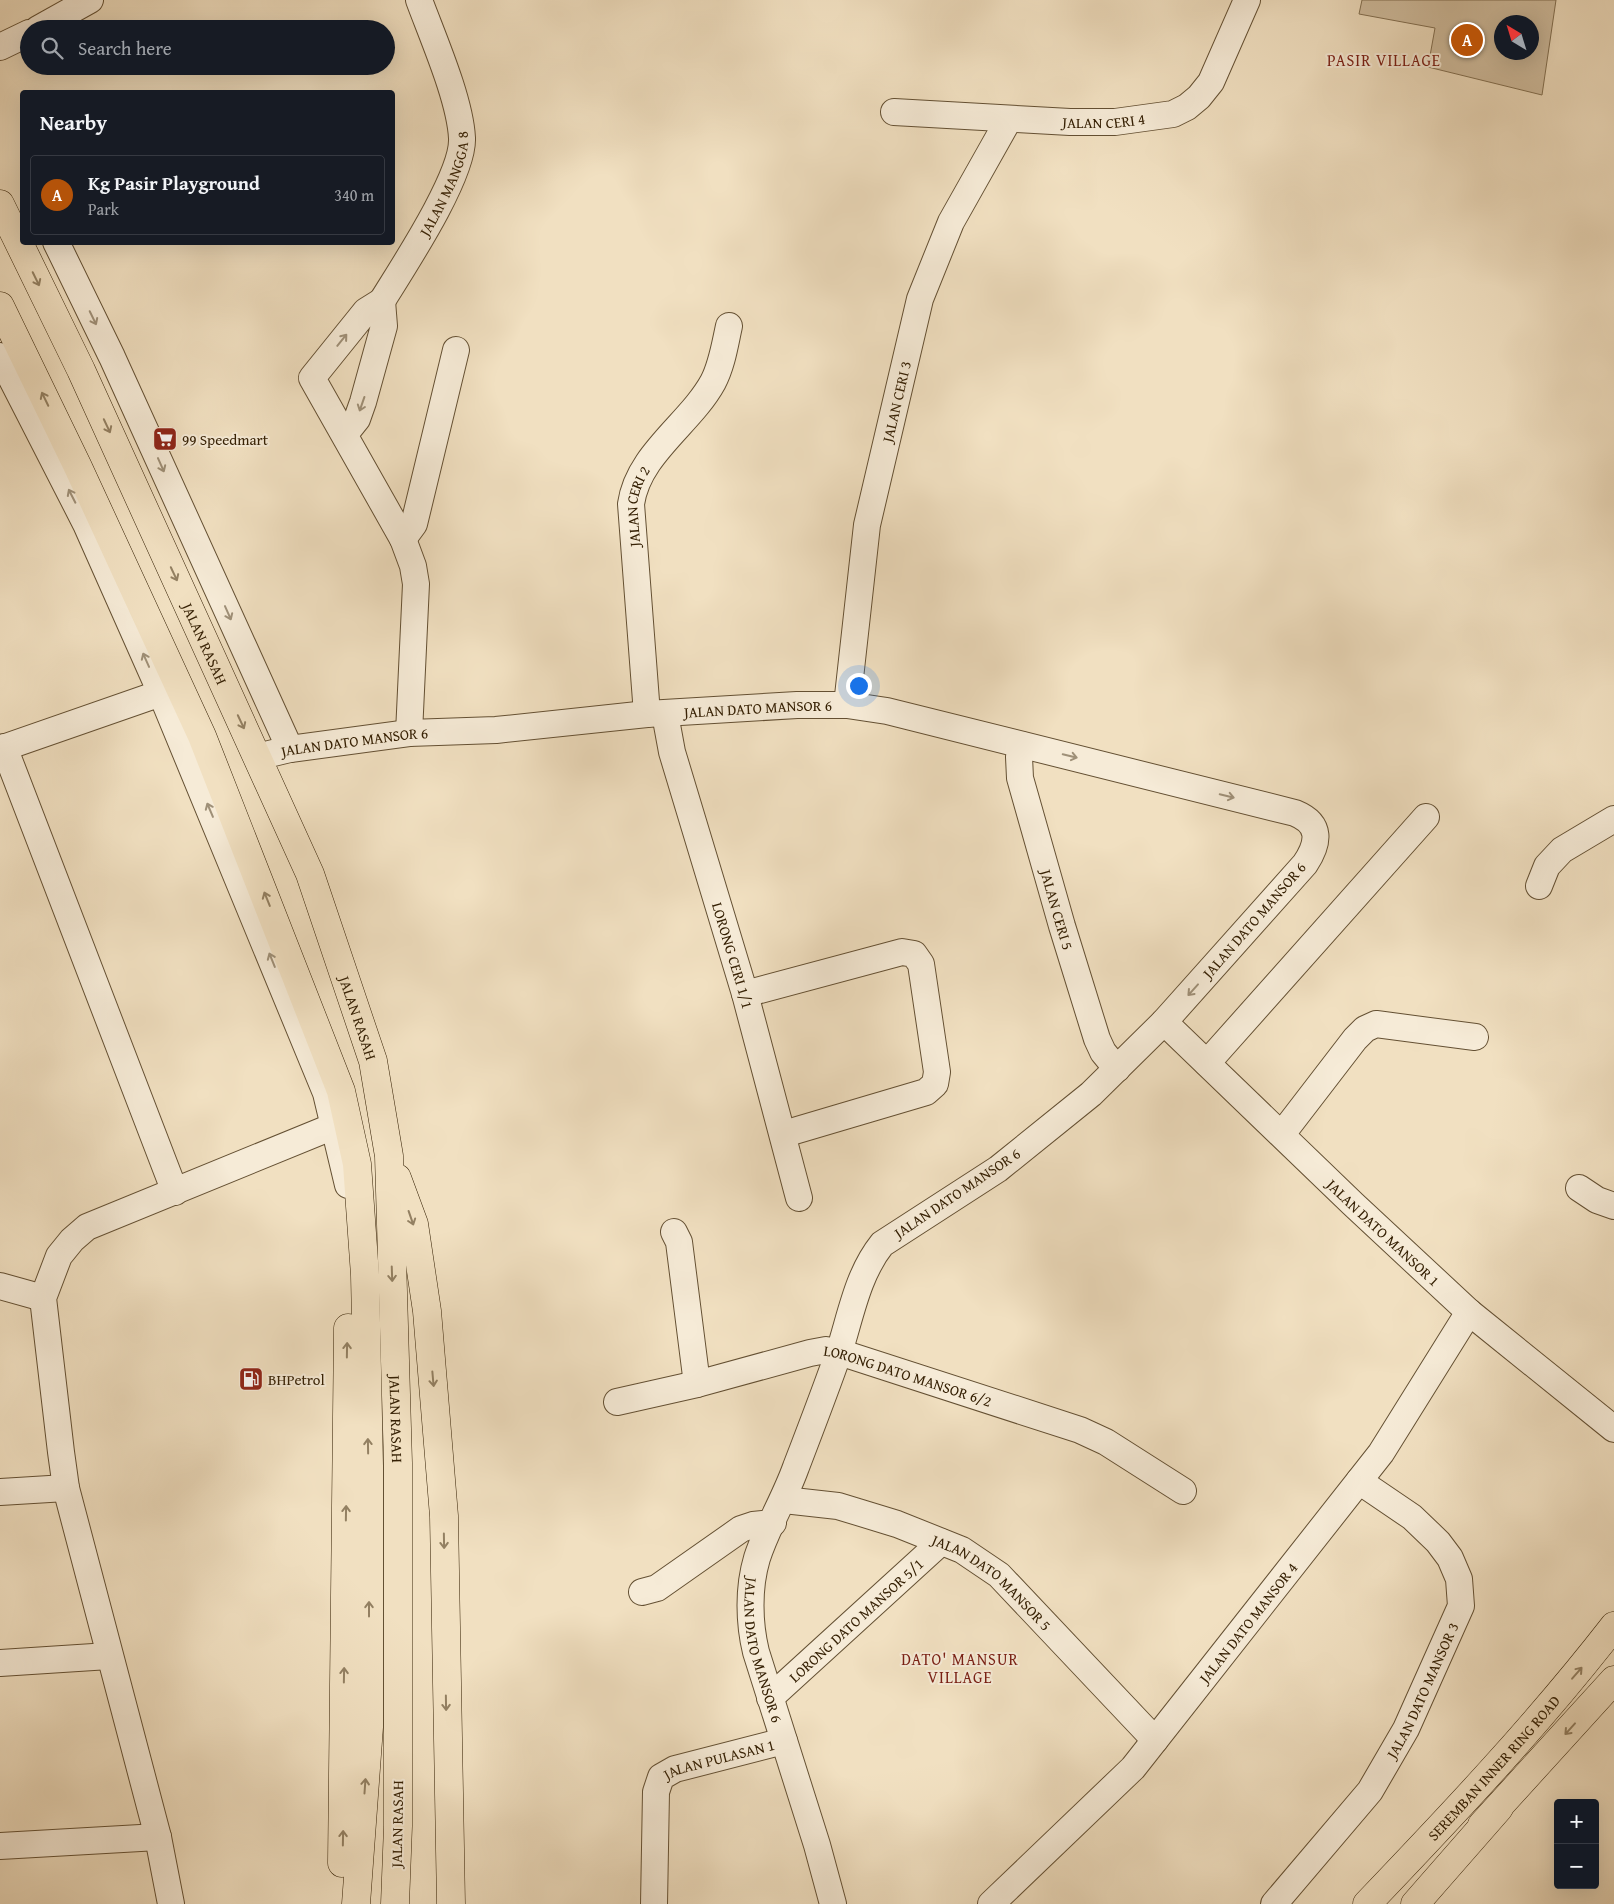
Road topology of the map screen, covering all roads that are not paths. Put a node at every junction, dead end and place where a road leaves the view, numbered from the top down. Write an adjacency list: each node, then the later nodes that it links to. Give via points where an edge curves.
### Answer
1 (90, 0): 4 (street)
2 (419, 0): 13 (street, JALAN MANGGA 8, via 455,103 462,133 461,156 452,179)
3 (1247, 0): 8 (street, JALAN CERI 4, via 1211,82 1199,97 1173,114 1115,122)
4 (54, 20)
5 (20, 37): 6 (street)
6 (0, 47)
7 (894, 112): 8 (street, JALAN CERI 4)
8 (1009, 119): 23 (street, JALAN CERI 3, via 951,222 920,299 868,525)
9 (0, 204): 10 (main road, JALAN RASAH)
10 (20, 232)
11 (57, 245): 18 (street, one-way to 18)
12 (30, 246): 19 (main road, JALAN RASAH, one-way to 19)
13 (382, 302): 20 (street, one-way to 20, via 384,326 363,402 357,419); 20 (street, JALAN MANGGA 8, one-way to 13, via 312,378 366,312)
14 (0, 306): 38 (main road, JALAN RASAH, one-way to 14, via 202,736)
15 (729, 326): 24 (street, JALAN CERI 2, via 714,381 656,452 633,488 631,504)
16 (456, 350): 21 (street, via 414,524)
17 (0, 356): 22 (street, one-way to 17, via 86,524)
18 (112, 357): 19 (street); 28 (street, one-way to 28)
19 (81, 370): 29 (main road, JALAN RASAH, one-way to 29)
20 (345, 434): 21 (street)
21 (403, 539): 25 (street, via 416,584)
22 (161, 693): 27 (street); 39 (street, one-way to 22, via 326,1092)
23 (847, 705): 24 (street, JALAN DATO MANSOR 6); 26 (street, JALAN DATO MANSOR 6, via 887,711)
24 (656, 714): 25 (street, JALAN DATO MANSOR 6, via 496,730); 33 (street, LORONG CERI 1/1, via 672,752)
25 (409, 733): 28 (street, JALAN DATO MANSOR 6)
26 (1022, 745): 34 (street, JALAN DATO MANSOR 6, one-way to 34, via 1296,813 1314,827 1316,842 1305,864); 37 (street, JALAN CERI 5, via 1018,766 1020,778 1062,926 1097,1039)
27 (2, 748): 45 (street)
28 (290, 749): 29 (street, JALAN DATO MANSOR 6)
29 (258, 757): 42 (main road, JALAN RASAH, via 310,874 370,1052)
30 (1426, 817): 36 (street)
31 (1614, 819): 32 (street, via 1562,850 1547,866)
32 (1539, 886)
33 (745, 994): 40 (street, LORONG CERI 1/1); 40 (street, via 902,952 914,954 921,964 937,1072 935,1084 926,1092)
34 (1164, 1022): 36 (street, JALAN DATO MANSOR 1); 37 (street, JALAN DATO MANSOR 6)
35 (1475, 1037): 41 (street, via 1376,1024 1365,1029)
36 (1208, 1063): 41 (street, JALAN DATO MANSOR 1)
37 (1117, 1068): 52 (street, JALAN DATO MANSOR 6, via 998,1169 882,1244 864,1273)
38 (341, 1092): 43 (main road); 77 (main road, JALAN RASAH, one-way to 38, via 369,1727 369,1466 365,1274 358,1164)
39 (334, 1126): 43 (street); 45 (street)
40 (784, 1134): 46 (street, LORONG CERI 1/1)
41 (1282, 1134): 51 (street, JALAN DATO MANSOR 1)
42 (389, 1156): 72 (main road, JALAN RASAH, one-way to 72, via 398,1464); 80 (main road, one-way to 80, via 415,1233 427,1311 444,1516)
43 (349, 1188): 76 (main road, one-way to 43)
44 (1579, 1188): 47 (street)
45 (175, 1192): 50 (street, via 87,1227 59,1256)
46 (799, 1198)
47 (1614, 1206)
48 (674, 1232): 53 (street, via 679,1242)
49 (0, 1286): 50 (street)
50 (43, 1298): 57 (street)
51 (1469, 1312): 55 (street, JALAN DATO MANSOR 1); 56 (street, JALAN DATO MANSOR 4, via 1381,1453)
52 (839, 1352): 53 (street, LORONG DATO MANSOR 6/2, via 810,1353); 58 (street, LORONG DATO MANSOR 6/2, via 1080,1430 1106,1442); 60 (street, JALAN DATO MANSOR 6)
53 (697, 1384): 54 (street, LORONG DATO MANSOR 6/2)
54 (617, 1402)
55 (1614, 1429)
56 (1359, 1482): 68 (street, JALAN DATO MANSOR 4); 84 (street, JALAN DATO MANSOR 3, via 1412,1517 1438,1542 1450,1558 1459,1579 1462,1606 1406,1729 1370,1791)
57 (66, 1488): 59 (street); 64 (street)
58 (1183, 1491)
59 (0, 1492)
60 (779, 1512): 61 (street, JALAN DATO MANSOR 5, via 838,1506); 62 (street, JALAN DATO MANSOR 5, via 741,1529 657,1588); 67 (street, JALAN DATO MANSOR 6, via 757,1558 751,1589 752,1636)
61 (941, 1542): 67 (street, LORONG DATO MANSOR 5/1); 68 (street, JALAN DATO MANSOR 5, via 962,1550 998,1575)
62 (642, 1592)
63 (1614, 1626): 70 (main road, SEREMBAN INNER RING ROAD, one-way to 63)
64 (109, 1656): 65 (street); 73 (street)
65 (0, 1663)
66 (1614, 1680): 71 (main road, SEREMBAN INNER RING ROAD, one-way to 71)
67 (770, 1698): 69 (street, JALAN DATO MANSOR 6)
68 (1155, 1740): 83 (street, JALAN DATO MANSOR 4, via 1133,1768)
69 (784, 1741): 81 (street, JALAN PULASAN 1, via 675,1769 661,1777 656,1792); 82 (street, JALAN DATO MANSOR 6)
70 (1476, 1790): 85 (main road); 86 (main road, SEREMBAN INNER RING ROAD)
71 (1499, 1808): 87 (main road, SEREMBAN INNER RING ROAD); 88 (main road)
72 (398, 1826): 78 (main road, JALAN RASAH); 79 (main road)
73 (158, 1837): 74 (street); 75 (street)
74 (0, 1846)
75 (171, 1904)
76 (342, 1904)
77 (356, 1904)
78 (395, 1904)
79 (406, 1904)
80 (451, 1904)
81 (654, 1904)
82 (833, 1904)
83 (991, 1904)
84 (1274, 1904)
85 (1348, 1904)
86 (1367, 1904)
87 (1407, 1904)
88 (1415, 1904)

